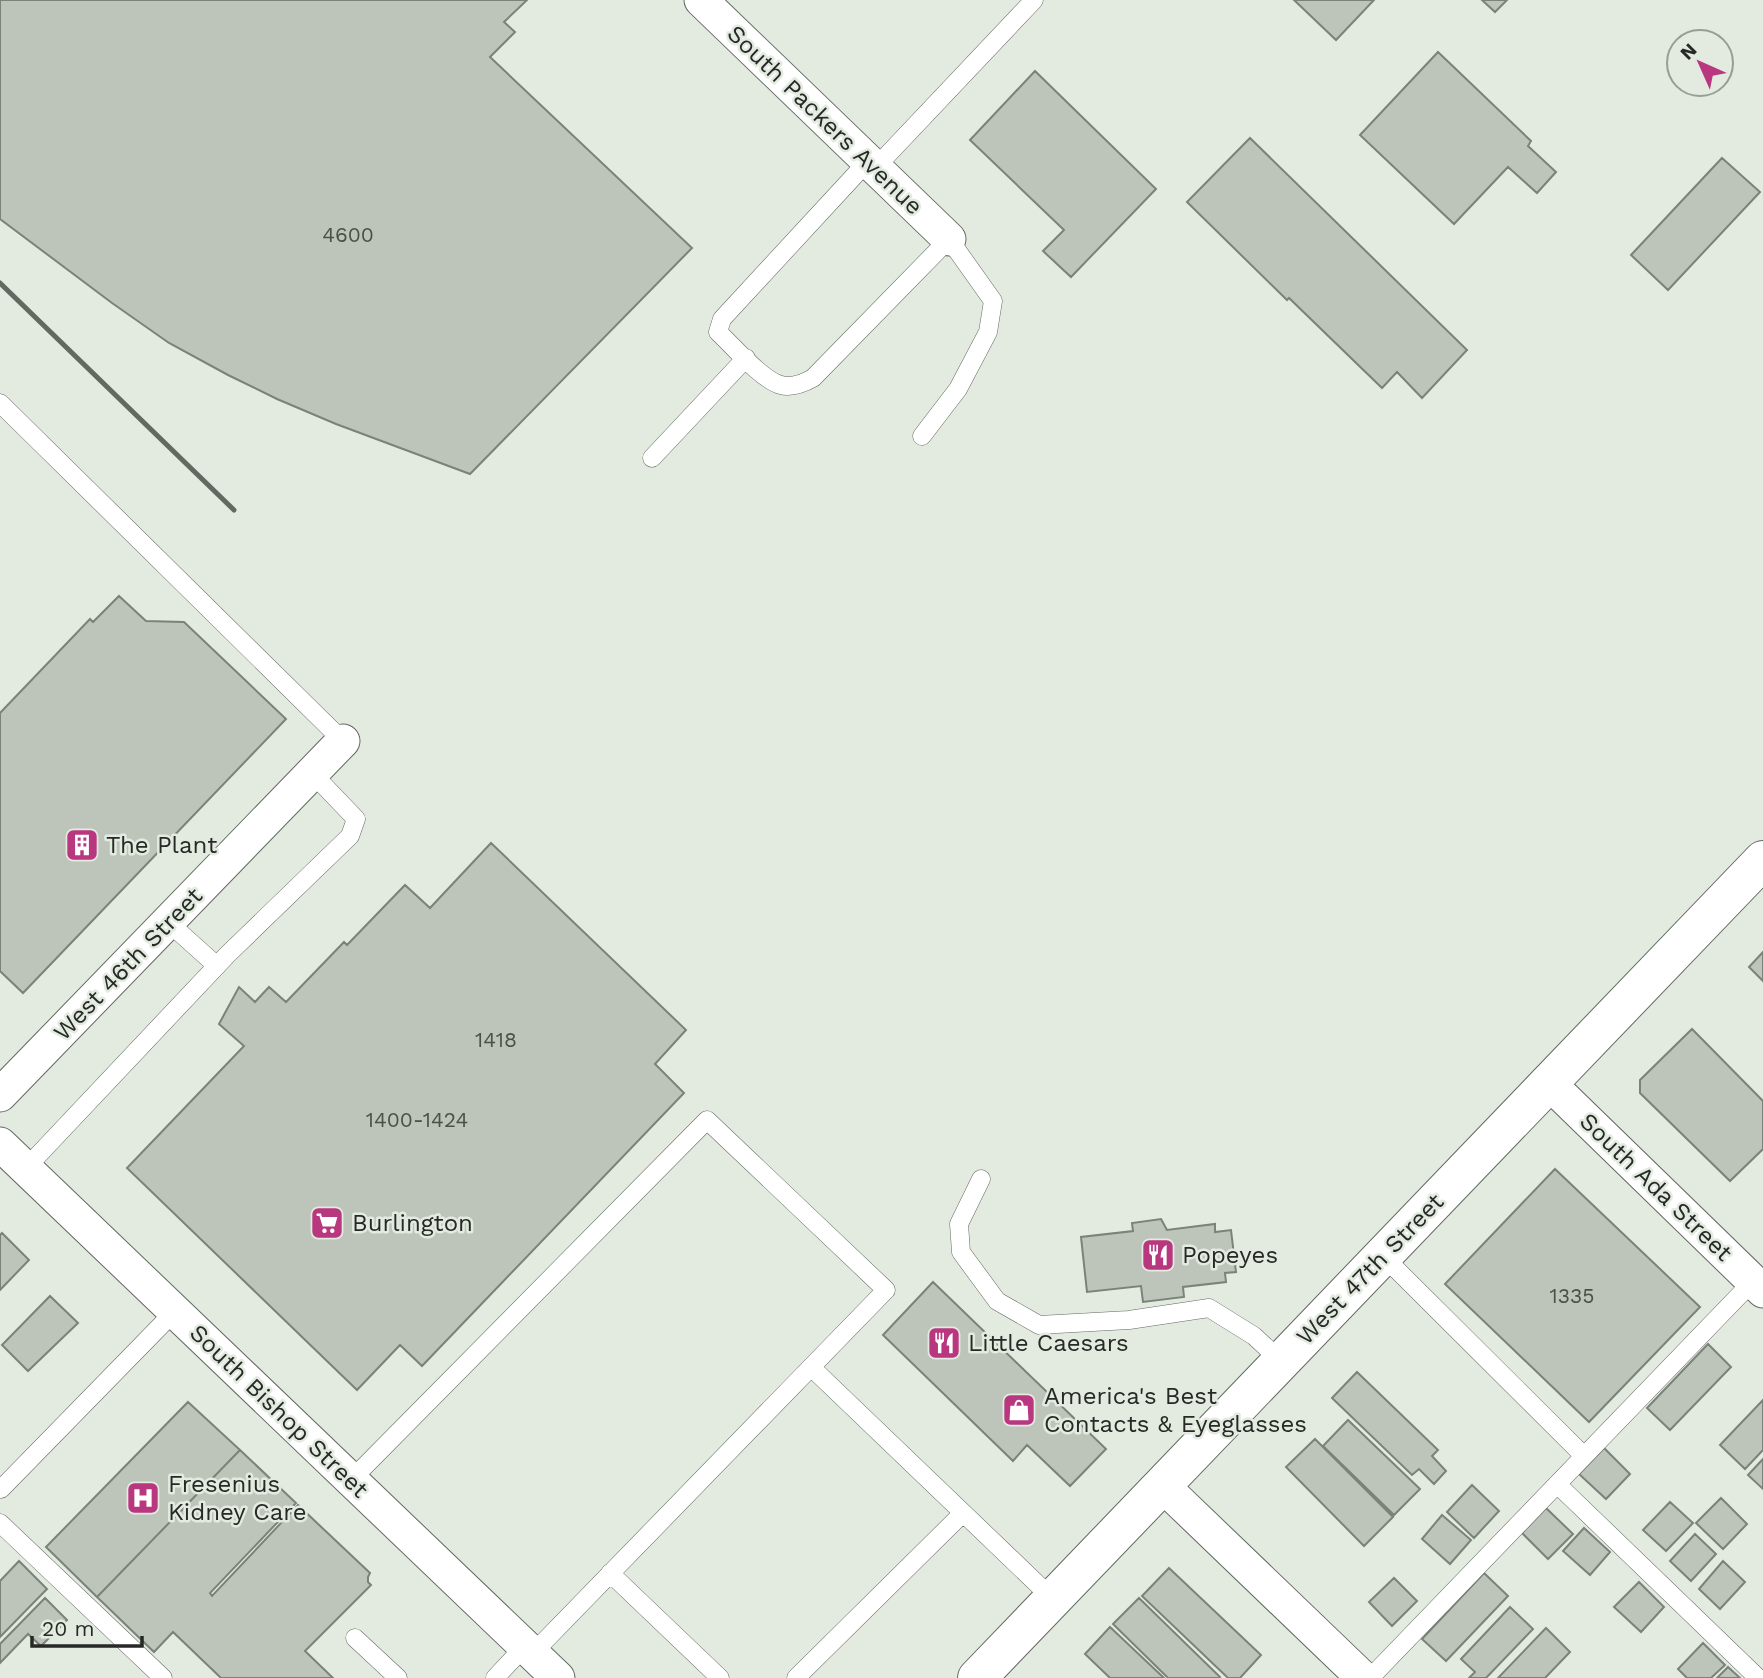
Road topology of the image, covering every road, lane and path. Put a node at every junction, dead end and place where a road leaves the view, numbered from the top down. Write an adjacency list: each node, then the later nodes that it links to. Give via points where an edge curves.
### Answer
1 (701, 0): 3 (street, South Packers Avenue)
2 (1034, 0): 3 (lane)
3 (871, 164): 4 (street, South Packers Avenue); 5 (lane, via 722,319 718,332)
4 (949, 239): 5 (lane, via 813,378 782,385 765,377); 7 (lane, via 993,301 988,332 958,389)
5 (746, 358): 8 (lane)
6 (0, 403): 9 (lane)
7 (922, 436)
8 (652, 458)
9 (342, 741): 10 (street, West 46th Street)
10 (312, 773): 12 (street, West 46th Street); 13 (lane, via 356,819 350,836)
11 (1763, 860): 14 (main road, West 47th Street)
12 (168, 922): 13 (lane); 15 (street, West 46th Street)
13 (217, 966): 17 (lane)
14 (1549, 1083): 19 (main road, West 47th Street); 20 (street, South Ada Street)
15 (0, 1095)
16 (0, 1144): 17 (street, South Bishop Street)
17 (26, 1168): 21 (street, South Bishop Street)
18 (981, 1179): 22 (lane, via 959,1224 961,1252 997,1301 1038,1325 1129,1320 1209,1308 1254,1336)
19 (1383, 1256): 22 (main road, West 47th Street); 24 (lane)
20 (1760, 1281): 24 (lane)
21 (175, 1311): 25 (street, South Bishop Street); 28 (lane)
22 (1282, 1362): 27 (main road, West 47th Street)
23 (811, 1367): 25 (lane, via 886,1290 707,1120); 29 (lane); 31 (lane)
24 (1584, 1455): 26 (lane)
25 (351, 1480): 34 (street, South Bishop Street)
26 (1557, 1484): 43 (lane); 44 (lane)
27 (1162, 1486): 32 (main road, West 47th Street); 42 (street)
28 (1, 1489)
29 (963, 1513): 32 (lane); 40 (lane)
30 (0, 1523): 35 (lane)
31 (610, 1573): 34 (lane); 39 (lane)
32 (1053, 1599): 41 (main road, West 47th Street)
33 (355, 1638): 36 (lane)
34 (528, 1650): 37 (lane); 38 (street, South Bishop Street)
35 (163, 1678)
36 (398, 1678)
37 (495, 1678)
38 (558, 1678)
39 (720, 1678)
40 (796, 1678)
41 (978, 1678)
42 (1363, 1678)
43 (1370, 1678)
44 (1758, 1678)

